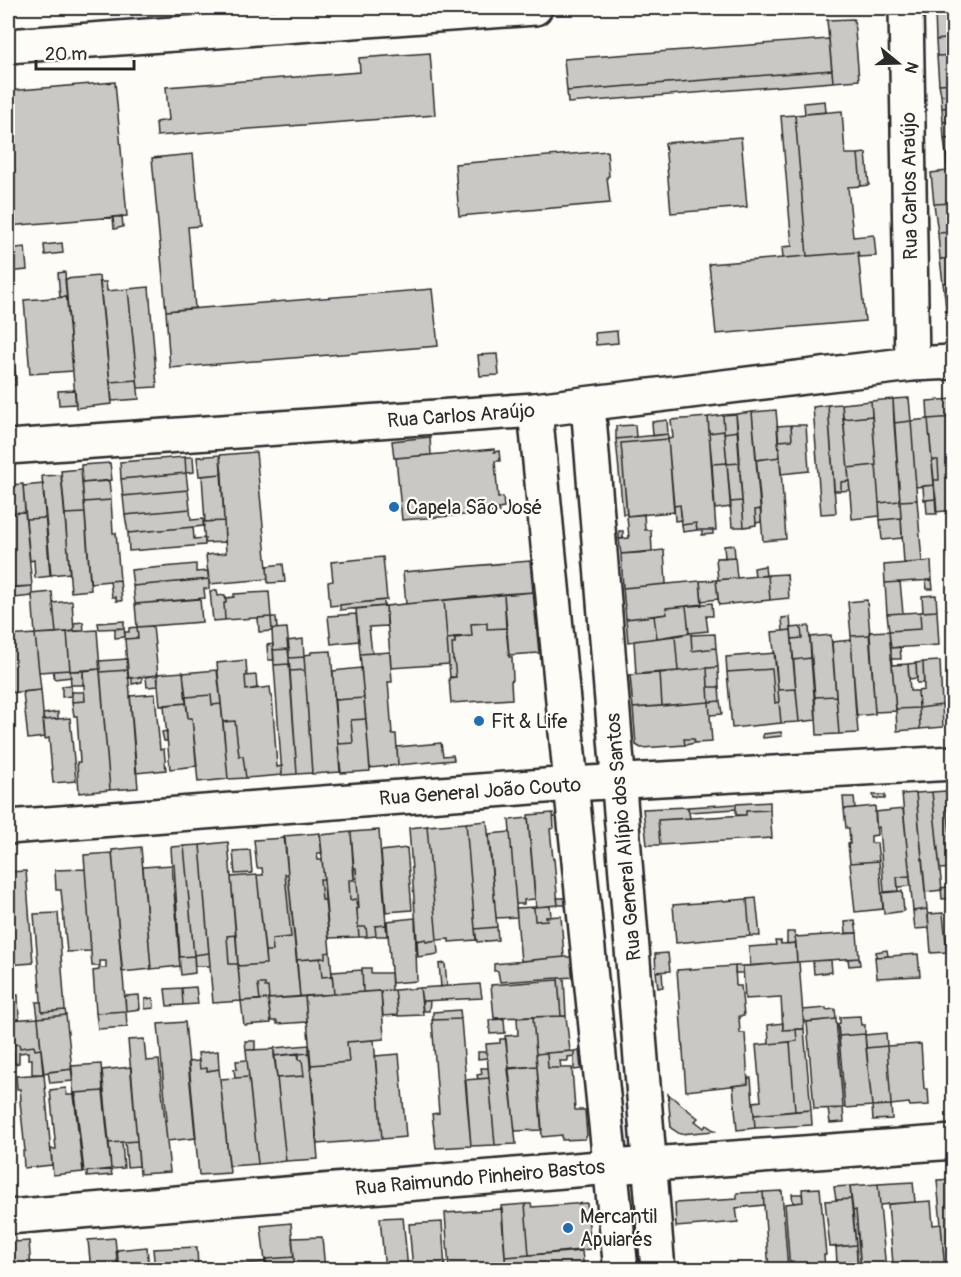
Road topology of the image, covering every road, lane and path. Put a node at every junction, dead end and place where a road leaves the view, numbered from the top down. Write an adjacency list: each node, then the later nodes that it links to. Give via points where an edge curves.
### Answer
1 (535, 8): 3 (street)
2 (906, 8): 6 (street, Rua Carlos Araújo)
3 (345, 15): 4 (street)
4 (8, 46)
5 (954, 362): 6 (street, Rua Carlos Araújo)
6 (912, 364): 7 (street, Rua Carlos Araújo)
7 (588, 404): 8 (street, Rua Carlos Araújo); 11 (street, Rua General Alípio dos Santos)
8 (535, 410): 9 (street, Rua Carlos Araújo); 12 (street)
9 (8, 447)
10 (954, 763): 11 (street, Rua General João Couto)
11 (619, 782): 12 (street, Rua General João Couto); 15 (street, Rua General Alípio dos Santos)
12 (571, 784): 13 (street, Rua General João Couto); 16 (street)
13 (8, 826)
14 (954, 1142): 15 (street, Rua Raimundo Pinheiro Bastos)
15 (649, 1164): 16 (street, Rua Raimundo Pinheiro Bastos); 19 (street, Rua General Alípio dos Santos)
16 (611, 1167): 17 (street, Rua Raimundo Pinheiro Bastos); 18 (street)
17 (8, 1217)
18 (621, 1269)
19 (658, 1269)

